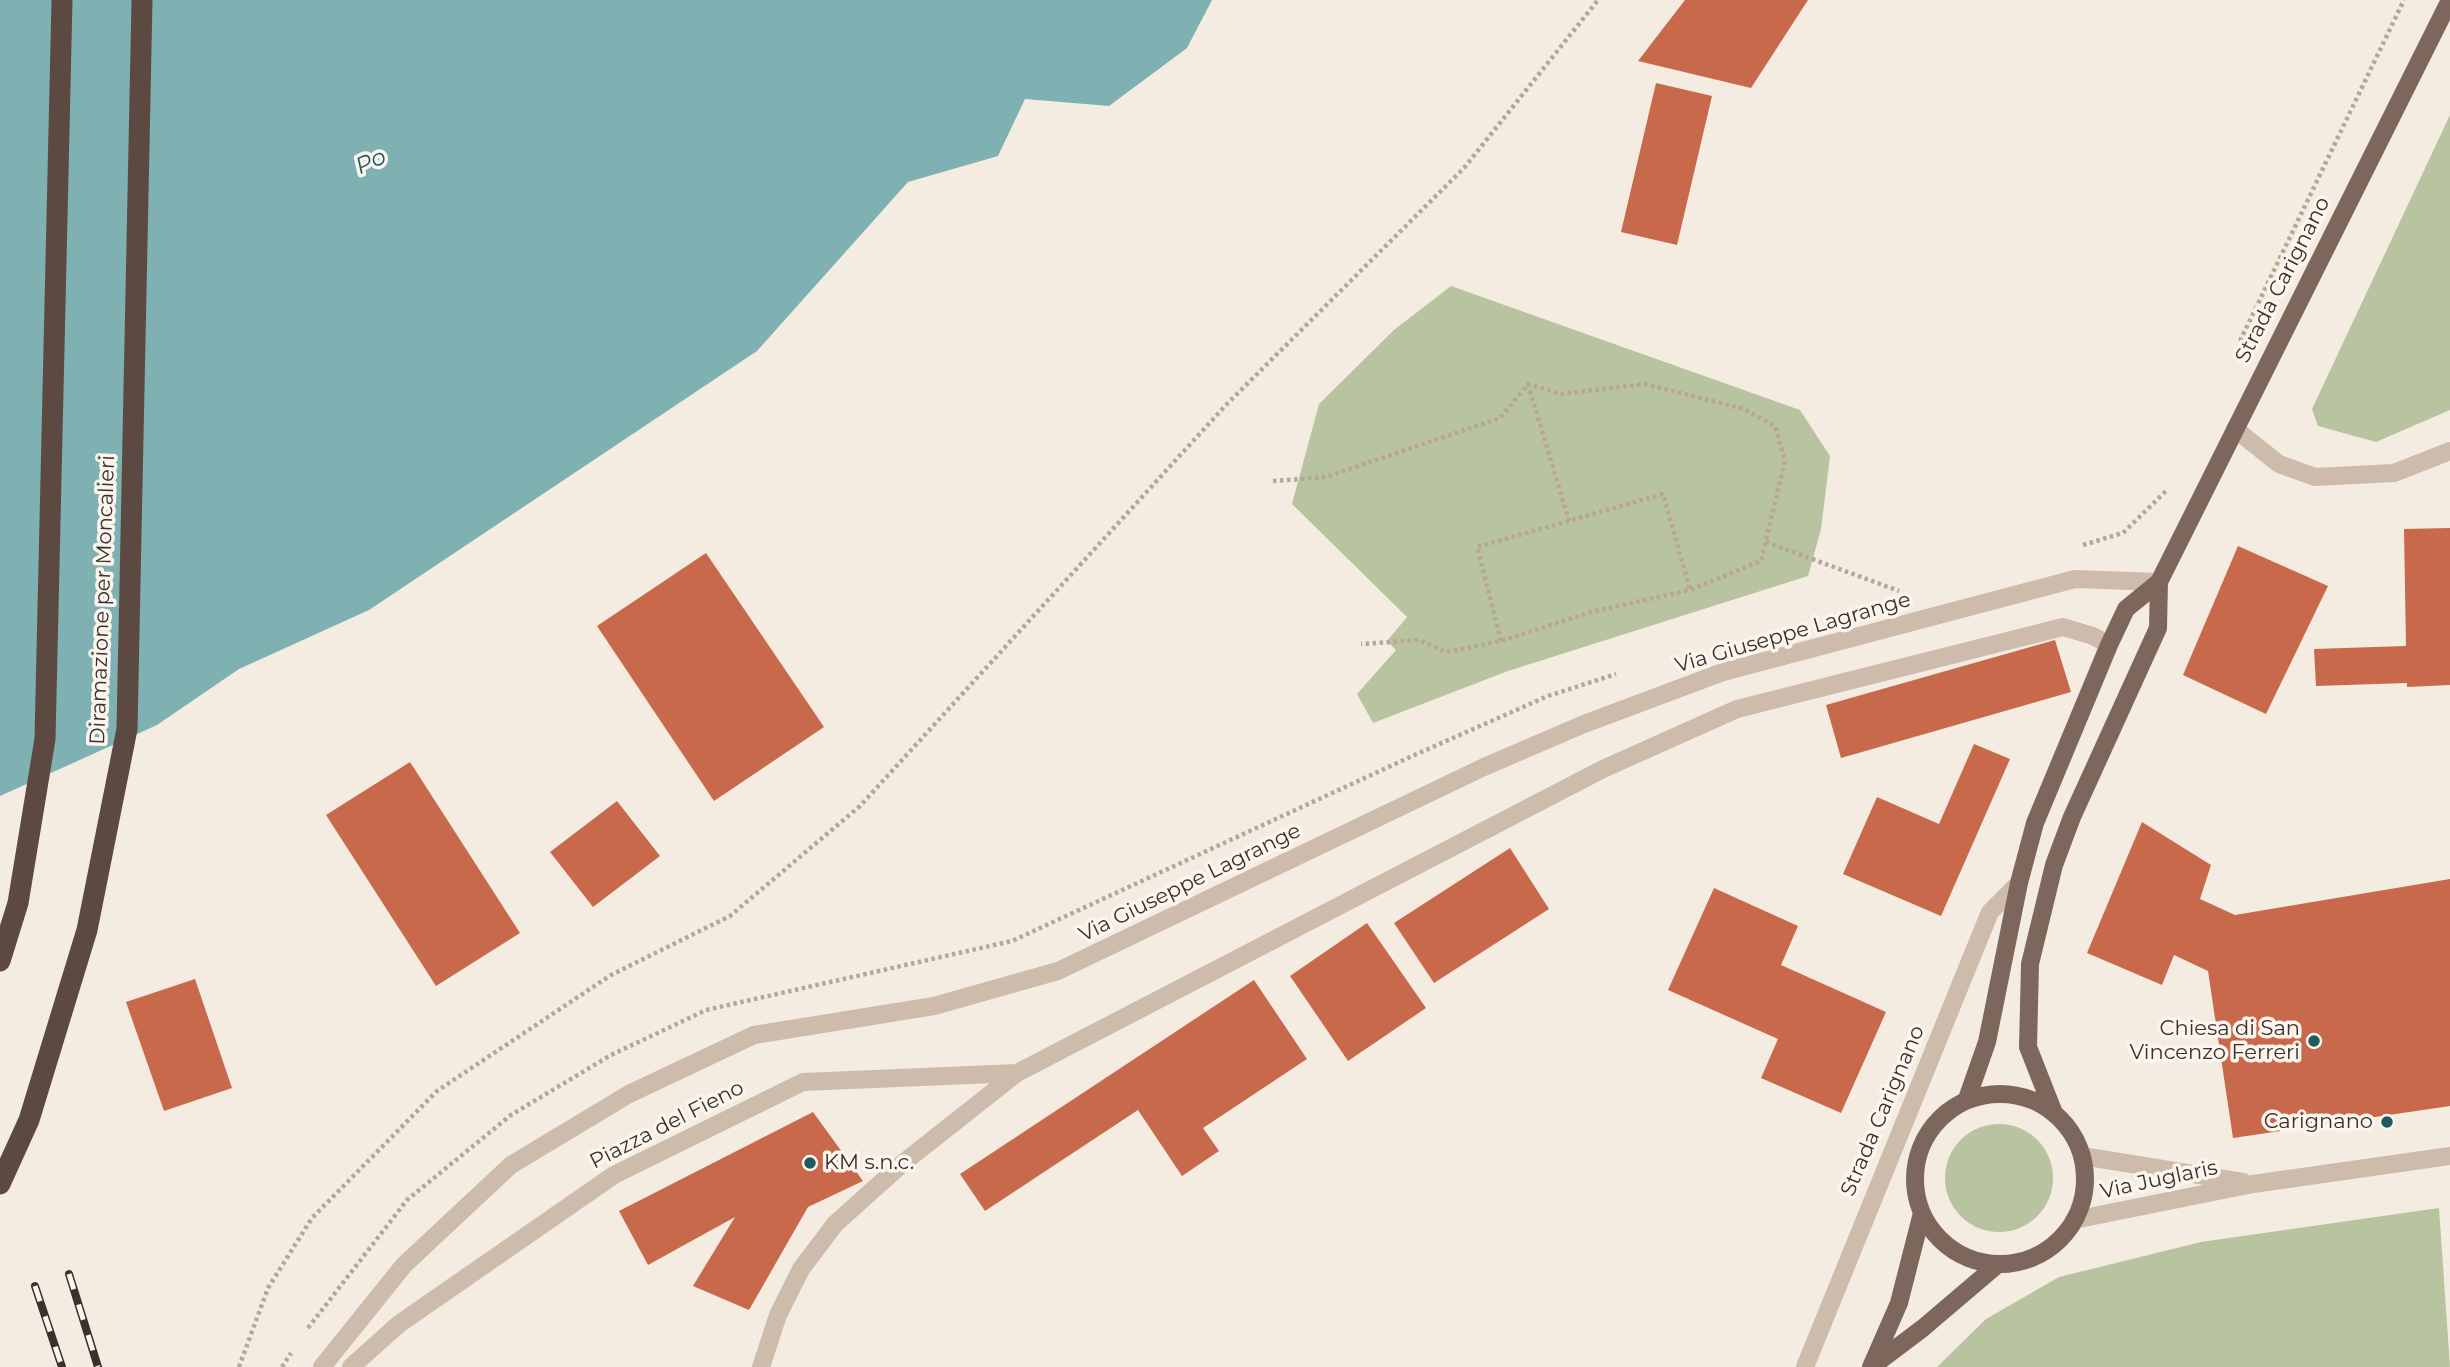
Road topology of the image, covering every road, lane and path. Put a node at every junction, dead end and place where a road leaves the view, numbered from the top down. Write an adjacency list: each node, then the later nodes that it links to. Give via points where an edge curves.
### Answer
1 (62, 0): 23 (highway, via 45,739 18,903)
2 (142, 0): 29 (highway, Diramazione per Moncalieri, bridge, via 127,729 87,930 29,1120)
3 (1598, 0): 36 (path, via 1464,168 1226,405 860,806 730,916 611,975 437,1091 312,1218 268,1288)
4 (2404, 0): 6 (path)
5 (2450, 0): 8 (main road, Strada Carignano)
6 (2236, 349)
7 (1528, 384): 10 (path, via 1500,418 1326,477); 12 (path); 13 (path, via 1561,394 1644,384 1744,409 1775,426 1785,461)
8 (2235, 429): 9 (street, via 2279,464 2315,477 2394,473); 15 (main road, Strada Carignano)
9 (2450, 451)
10 (1273, 481)
11 (2170, 487): 14 (path, via 2123,533)
12 (1569, 521): 16 (path, via 1663,494); 18 (path, via 1477,547)
13 (1766, 542): 16 (path, via 1760,561); 17 (path, via 1903,593)
14 (2076, 547)
15 (2159, 582): 20 (main road, Strada Carignano, via 2126,609); 26 (main road, Strada Carignano, via 2158,628 2067,829 2030,964 2028,1047); 38 (street, Via Giuseppe Lagrange, via 2075,579 1723,672 1484,766 1058,971 934,1006 754,1035 629,1094 511,1166 404,1265)
16 (1690, 590): 18 (path, via 1591,612)
17 (1890, 596)
18 (1501, 641): 19 (path, via 1446,652 1419,640)
19 (1361, 644)
20 (2109, 645): 22 (main road, Strada Carignano, via 2035,823); 24 (street, via 2063,627 1737,709 1603,769)
21 (1627, 671): 34 (path, via 1523,707 1012,941 706,1010 611,1055 511,1115 407,1200)
22 (2019, 883): 25 (main road, Strada Carignano, via 1987,1042); 41 (street, Strada Carignano, via 1990,912)
23 (0, 961)
24 (1017, 1073): 39 (street, Piazza del Fieno, via 803,1082 614,1175 399,1324); 40 (street, via 903,1163 835,1224 802,1269 778,1315)
25 (1967, 1099): 26 (main road, via 2005,1093 2031,1099); 31 (main road, via 1933,1125 1919,1149 1914,1177)
26 (2054, 1113): 27 (main road, via 2072,1133)
27 (2082, 1156): 30 (street, Via Juglaris); 32 (main road, via 2083,1200)
28 (2450, 1157): 30 (street, Via Juglaris)
29 (0, 1184)
30 (2253, 1184): 32 (street, Via Juglaris)
31 (1922, 1213): 33 (main road, via 1946,1245 1980,1263); 33 (main road, via 1899,1303 1871,1367)
32 (2074, 1220): 33 (main road, via 2060,1240 2039,1254)
33 (1997, 1265)
34 (302, 1337)
35 (296, 1347): 37 (path)
36 (239, 1367)
37 (282, 1367)
38 (322, 1367)
39 (351, 1367)
40 (761, 1367)
41 (1805, 1367)

